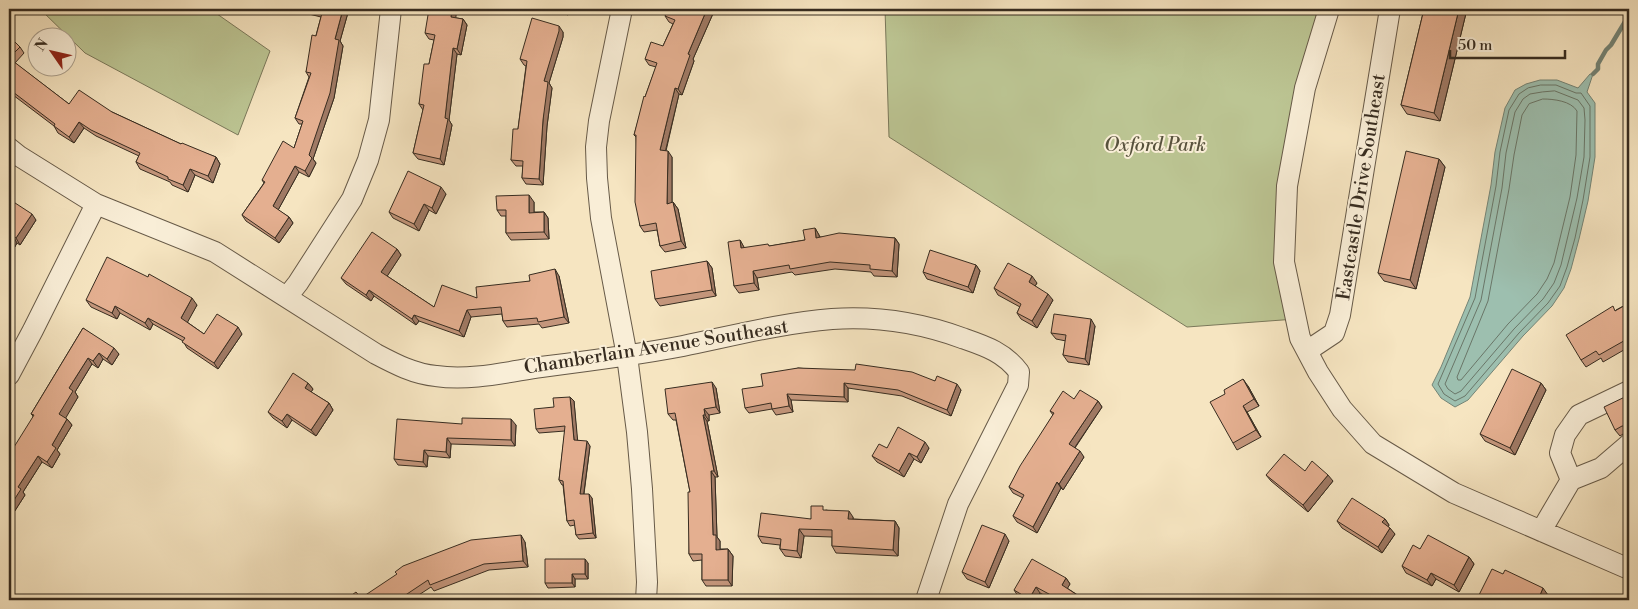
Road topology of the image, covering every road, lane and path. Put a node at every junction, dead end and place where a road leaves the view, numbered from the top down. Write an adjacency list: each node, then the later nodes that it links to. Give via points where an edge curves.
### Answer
1 (391, 9): 7 (street, via 379,120 368,160 352,199)
2 (622, 9): 9 (street, via 596,147 601,218)
3 (1329, 9): 8 (street, via 1305,88 1287,186 1284,262 1300,338)
4 (1390, 9): 8 (street, Eastcastle Drive Southeast, via 1340,315 1334,333)
5 (9, 148): 6 (street, Chamberlain Avenue Southeast)
6 (96, 204): 7 (street, Chamberlain Avenue Southeast, via 215,252); 10 (street)
7 (287, 297): 9 (street, Chamberlain Avenue Southeast, via 402,368 436,376 467,377)
8 (1307, 351): 14 (street, via 1342,409 1374,444 1454,493)
9 (627, 356): 16 (street, via 642,489); 17 (street, Chamberlain Avenue Southeast, via 833,319 914,324 993,349 1011,362 1019,372 1018,385 958,504)
10 (9, 374)
11 (1629, 391): 13 (street, via 1579,415 1564,435 1560,453)
12 (1629, 444): 13 (street, via 1601,468)
13 (1571, 480): 14 (street)
14 (1541, 530): 15 (street)
15 (1629, 568)
16 (646, 600)
17 (926, 600)

